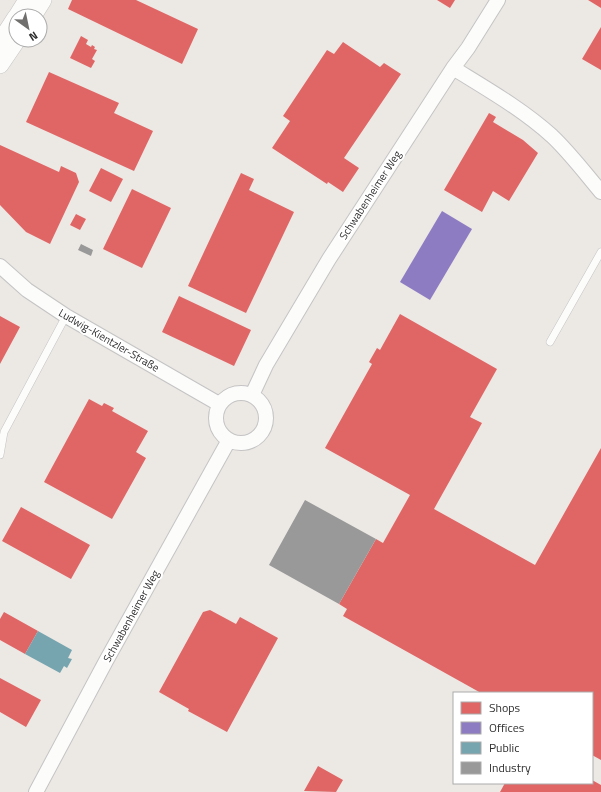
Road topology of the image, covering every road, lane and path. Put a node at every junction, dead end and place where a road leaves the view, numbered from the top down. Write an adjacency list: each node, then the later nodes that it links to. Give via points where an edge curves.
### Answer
1 (498, 0): 2 (street, Schwabenheimer Weg)
2 (453, 68): 3 (street, via 522,112 552,136); 8 (street, Schwabenheimer Weg, via 329,258 266,365)
3 (601, 192)
4 (601, 252): 7 (lane)
5 (1, 267): 6 (street, Ludwig-Kientzler-Straße, via 27,290)
6 (66, 316): 9 (street, Ludwig-Kientzler-Straße); 11 (lane, via 4,432)
7 (550, 342)
8 (252, 395): 9 (street, via 234,393); 10 (street, via 258,399 266,414 263,430 258,436 244,443)
9 (219, 404): 10 (street, via 216,410 216,424 223,436)
10 (229, 440): 12 (street, Schwabenheimer Weg)
11 (0, 454)
12 (36, 792)

